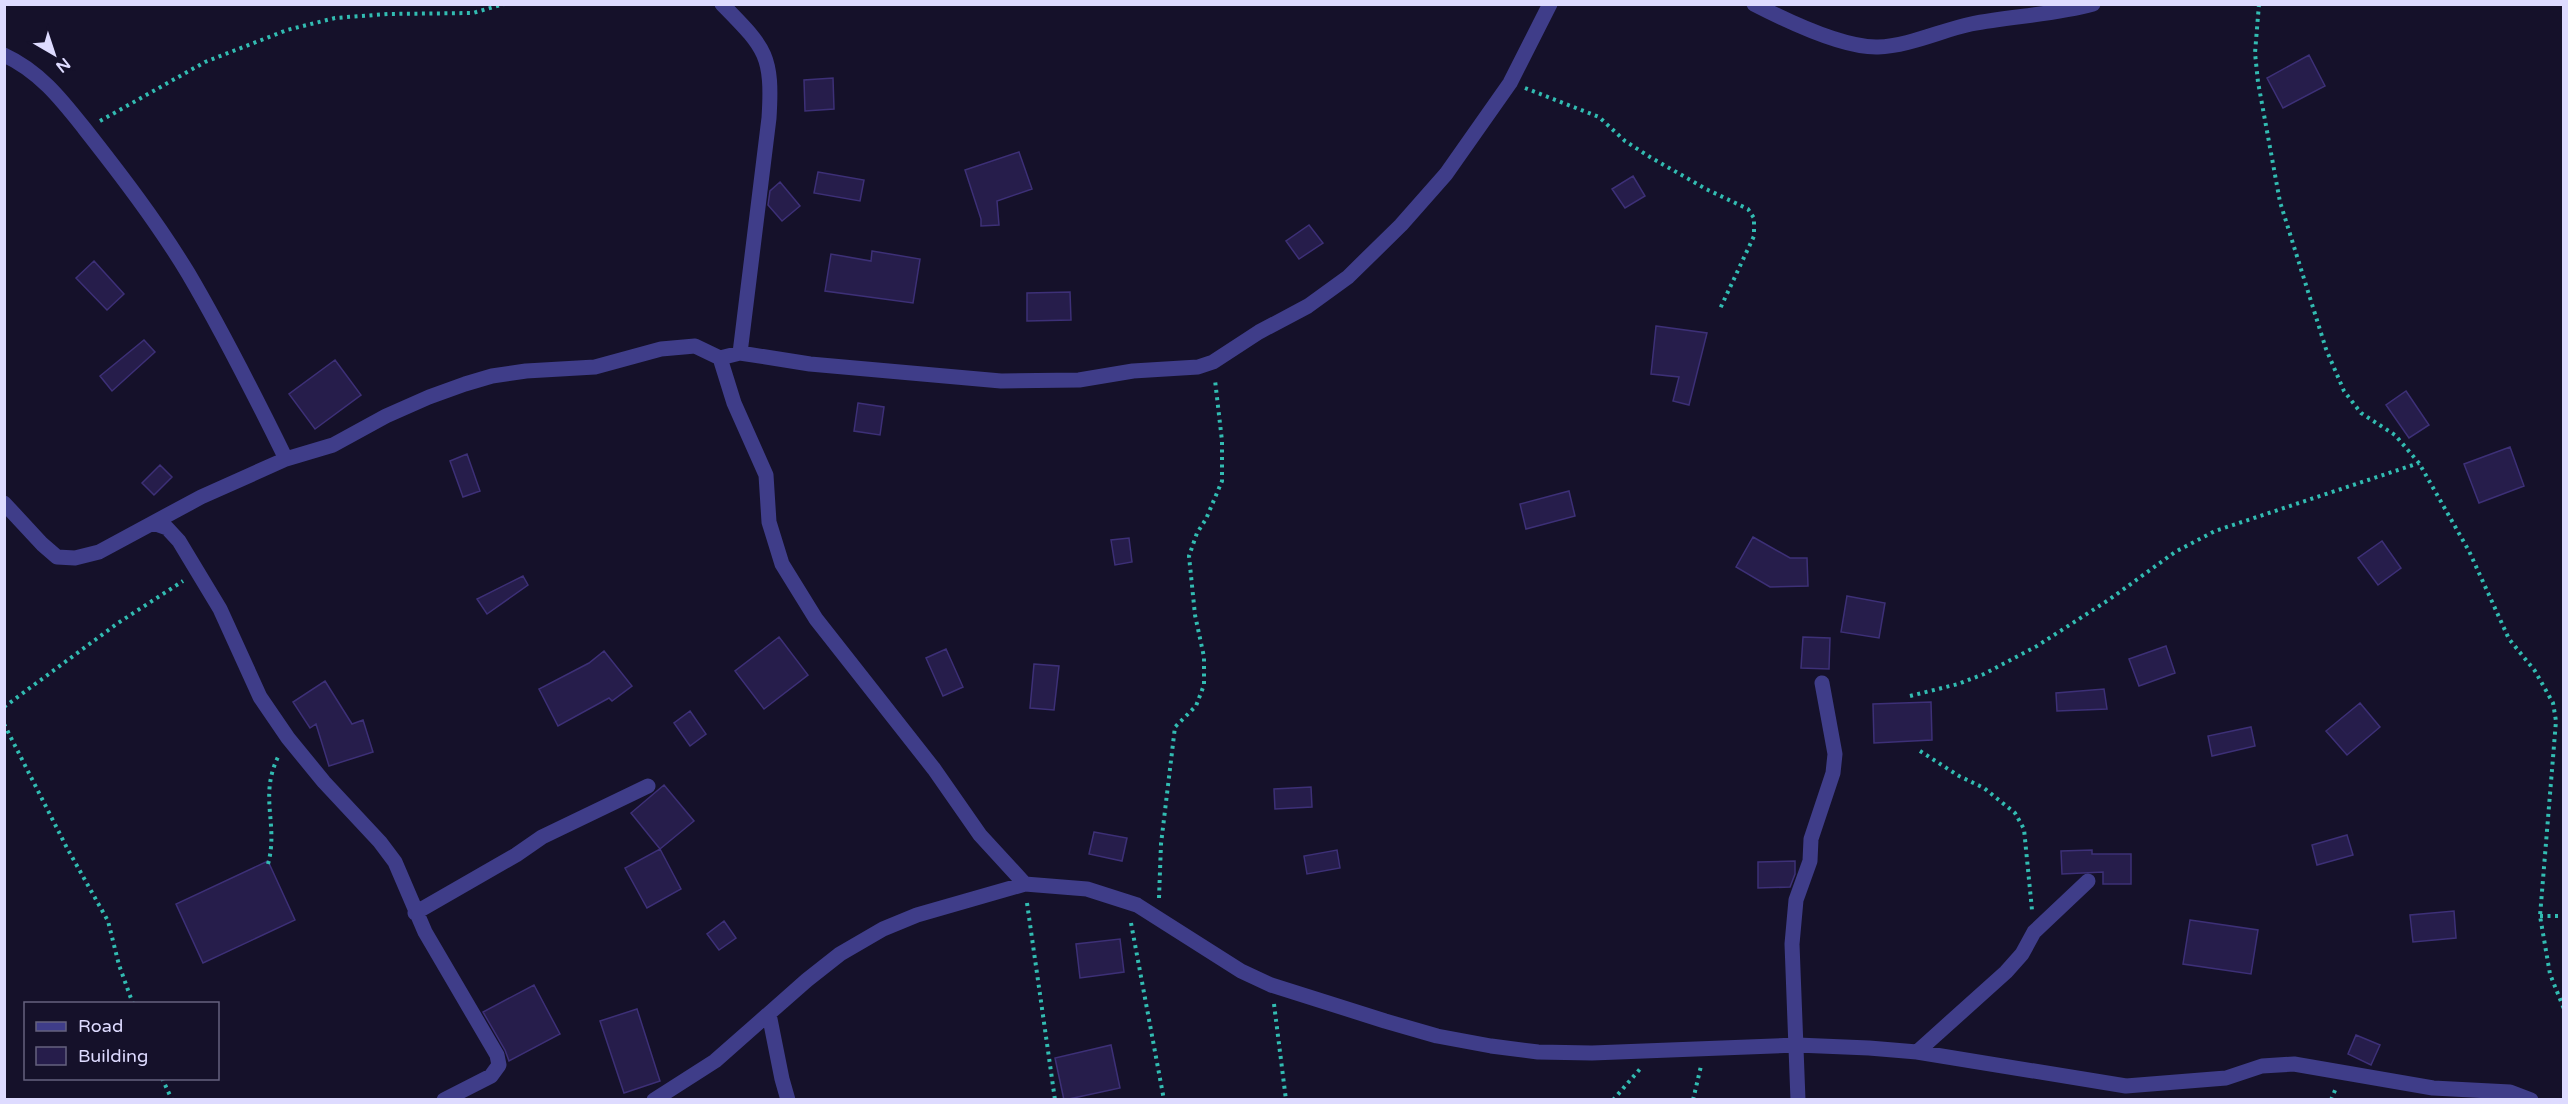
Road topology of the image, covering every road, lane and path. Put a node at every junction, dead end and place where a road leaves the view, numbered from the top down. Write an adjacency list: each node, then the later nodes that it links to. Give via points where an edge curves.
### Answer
1 (504, 4): 9 (path, via 473,13 335,18 287,30 205,63)
2 (722, 4): 11 (street, via 765,52 771,82)
3 (1550, 4): 8 (street)
4 (1754, 4): 5 (street, via 1835,39 1878,47 1968,25)
5 (2093, 4)
6 (2259, 4): 15 (path, via 2255,53 2258,82 2280,202 2326,349 2344,391 2361,413 2395,435)
7 (4, 55): 9 (street, via 43,81)
8 (1510, 83): 10 (path, via 1599,117 1650,157 1748,209 1754,218 1754,236); 13 (street, via 1446,174 1348,277 1308,306)
9 (85, 129): 14 (street, via 128,184 186,271 237,358)
10 (1719, 311)
11 (740, 353): 12 (street); 13 (street, via 810,364 1001,381 1079,380 1133,371 1198,368)
12 (720, 358): 14 (street, via 695,346 661,349 595,367 492,376 429,397 333,445); 28 (street, via 734,403 766,475 768,522 782,564 816,619 934,769 980,835)
13 (1213, 362): 33 (path, via 1222,441 1222,481 1189,556 1204,657 1204,685 1196,706 1175,727 1161,844)
14 (286, 459): 17 (street)
15 (2419, 463): 20 (path, via 2215,531 2175,552 2110,599 2005,663 1958,684); 31 (path, via 2469,551 2509,639 2535,671 2553,703 2556,721)
16 (4, 503): 17 (street, via 57,557 75,558 99,552)
17 (153, 523): 18 (street, via 167,528)
18 (197, 572): 21 (path, via 118,623); 23 (street, via 261,697)
19 (1822, 683): 39 (street, via 1835,754 1833,773 1811,839 1810,861 1796,900 1792,944)
20 (1910, 696)
21 (4, 707)
22 (4, 724): 36 (path, via 108,921)
23 (288, 738): 26 (path, via 268,785 273,847); 30 (street, via 395,862)
24 (1920, 751): 34 (path, via 1984,788 2015,813 2024,830)
25 (648, 786): 30 (street, via 542,837)
26 (268, 864)
27 (2088, 881): 34 (street)
28 (1025, 884): 29 (street, via 1087,889); 38 (street, via 917,915 883,929 840,954); 48 (path)
29 (1122, 900): 33 (street); 49 (path, via 1135,931)
30 (415, 913): 45 (street, via 497,1055 498,1065 491,1076)
31 (2540, 916): 32 (path); 37 (path, via 2550,974)
32 (2564, 916)
33 (1158, 917): 35 (street, via 1241,971)
34 (2034, 932): 42 (street, via 2006,972)
35 (1271, 985): 41 (street, via 1406,1027 1491,1046 1592,1053); 50 (path)
36 (132, 1002)
37 (2564, 1009)
38 (769, 1014): 46 (street, via 715,1061); 47 (street)
39 (1797, 1045): 40 (street); 42 (street); 53 (street)
40 (1706, 1048): 41 (street); 52 (path)
41 (1655, 1049): 51 (path)
42 (1917, 1052): 54 (street, via 2126,1086 2226,1078 2262,1066 2294,1064 2433,1088 2510,1092)
43 (163, 1080): 44 (path)
44 (172, 1100)
45 (444, 1100)
46 (654, 1100)
47 (788, 1100)
48 (1055, 1100)
49 (1164, 1100)
50 (1286, 1100)
51 (1613, 1100)
52 (1693, 1100)
53 (1798, 1100)
54 (2531, 1100)

